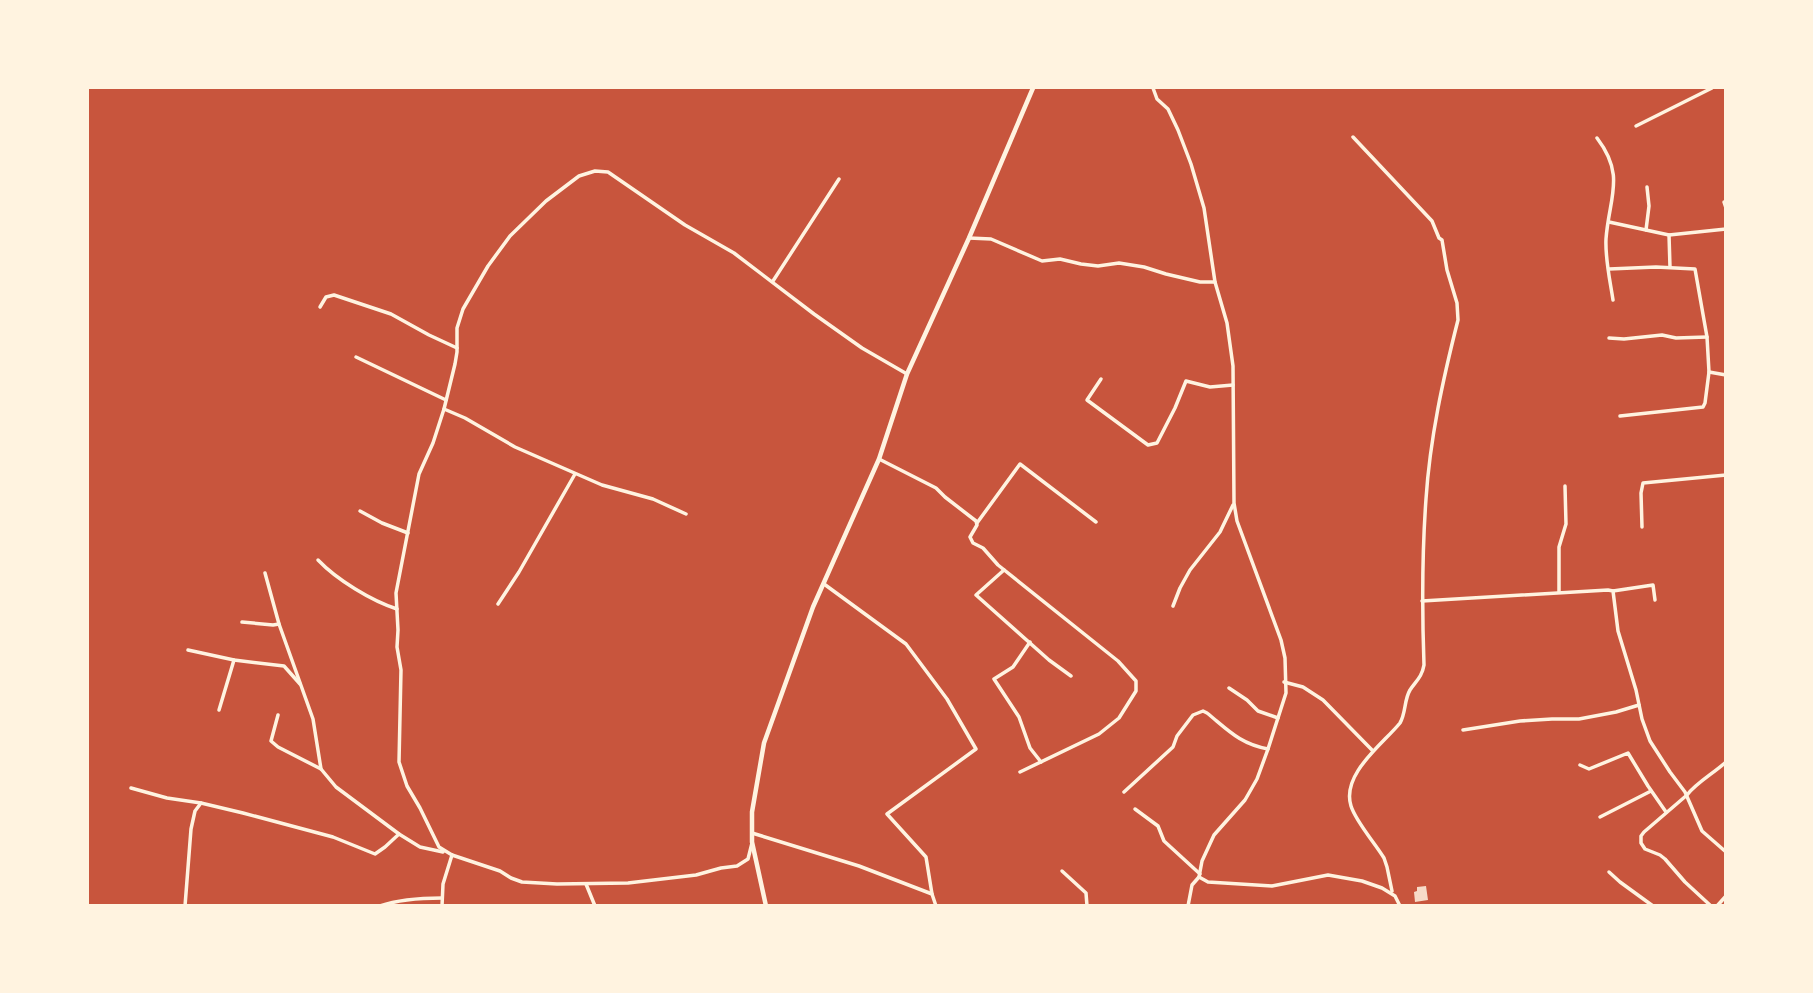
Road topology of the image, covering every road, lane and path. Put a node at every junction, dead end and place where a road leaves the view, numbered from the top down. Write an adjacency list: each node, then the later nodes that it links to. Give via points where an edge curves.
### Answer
1 (1033, 88): 15 (street)
2 (1153, 88): 19 (street, via 1168,110 1191,164 1204,208)
3 (1712, 88): 4 (street)
4 (1636, 126)
5 (1353, 137): 52 (street, via 1432,221 1442,240 1457,303 1458,320 1437,411 1427,487)
6 (1597, 138): 11 (street, via 1606,150 1615,181)
7 (839, 179): 18 (street)
8 (1647, 187): 13 (street)
9 (1726, 202): 10 (street)
10 (1726, 208)
11 (1609, 222): 13 (street); 17 (street)
12 (1726, 229): 14 (street)
13 (1646, 230): 14 (street)
14 (1669, 235): 16 (street)
15 (969, 238): 19 (street, via 991,239 1042,261 1060,259 1098,266 1119,263); 27 (street)
16 (1670, 267): 17 (street); 22 (street, via 1695,269)
17 (1609, 269): 20 (street)
18 (773, 281): 24 (street, via 608,172 588,173 546,201 510,236 463,309); 27 (street, via 814,314)
19 (1215, 282): 30 (street, via 1227,323)
20 (1613, 300)
21 (320, 307): 24 (street, via 326,297 334,295 391,314)
22 (1707, 337): 23 (street); 26 (street)
23 (1609, 338)
24 (457, 348): 31 (street)
25 (356, 357): 31 (street)
26 (1709, 372): 28 (street); 33 (street, via 1703,407)
27 (907, 374): 34 (street)
28 (1726, 375)
29 (1101, 379): 30 (street, via 1087,400 1149,444 1157,443 1186,381)
30 (1233, 386): 38 (street)
31 (446, 400): 32 (street)
32 (444, 409): 35 (street); 44 (street, via 419,474)
33 (1620, 416)
34 (879, 459): 42 (street, via 936,488); 48 (street)
35 (575, 474): 40 (street); 53 (street)
36 (1726, 475): 43 (street, via 1643,483)
37 (1565, 486): 50 (street)
38 (1234, 503): 54 (street, via 1220,532 1190,570); 64 (street, via 1281,640)
39 (360, 511): 44 (street)
40 (686, 514)
41 (1096, 522): 42 (street, via 1020,464)
42 (977, 523): 46 (street, via 971,541)
43 (1642, 527)
44 (408, 533): 55 (street)
45 (318, 560): 55 (street, via 352,586)
46 (1004, 570): 58 (street, via 976,595); 74 (street, via 1118,661 1137,684 1119,718 1099,734)
47 (265, 573): 57 (street)
48 (824, 584): 87 (street, via 764,743); 97 (street, via 906,644 947,699 976,749 887,814 926,857)
49 (1613, 591): 50 (street); 51 (street, via 1653,584); 67 (street, via 1618,631)
50 (1559, 592): 52 (street)
51 (1655, 600)
52 (1422, 601): 73 (street, via 1422,674 1408,694 1404,717)
53 (498, 604)
54 (1173, 606)
55 (397, 609): 90 (street, via 399,762 407,786)
56 (242, 622): 57 (street)
57 (279, 624): 60 (street)
58 (1030, 642): 63 (street); 74 (street, via 1013,667 994,679)
59 (188, 650): 61 (street)
60 (291, 656): 62 (street); 65 (street)
61 (234, 660): 62 (street); 68 (street)
62 (284, 666): 65 (street)
63 (1071, 676)
64 (1284, 682): 70 (street, via 1286,694); 73 (street, via 1323,700)
65 (301, 686): 77 (street, via 313,719)
66 (1229, 688): 70 (street, via 1258,710)
67 (1639, 705): 71 (street, via 1579,719 1520,721); 82 (street, via 1650,741)
68 (219, 710)
69 (278, 715): 77 (street, via 271,741)
70 (1278, 718): 72 (street)
71 (1463, 730)
72 (1268, 749): 81 (street, via 1236,737 1199,711 1172,747); 95 (street, via 1245,800 1214,835)
73 (1372, 752): 98 (street, via 1352,784 1350,801 1384,858)
74 (1041, 762): 78 (street)
75 (1726, 762): 82 (street)
76 (1580, 765): 80 (street, via 1589,769 1628,753)
77 (321, 769): 88 (street, via 337,787)
78 (1020, 772)
79 (131, 788): 83 (street)
80 (1651, 791): 85 (street); 86 (street)
81 (1124, 792)
82 (1687, 796): 85 (street); 91 (street, via 1702,831)
83 (201, 803): 88 (street, via 333,837 375,854); 101 (street, via 191,828)
84 (1135, 809): 95 (street, via 1158,826 1164,841)
85 (1667, 812): 111 (street, via 1644,832 1641,843 1665,859)
86 (1600, 817)
87 (752, 833): 89 (street); 97 (street)
88 (399, 834): 90 (street, via 420,847)
89 (752, 842): 96 (street, via 748,859 737,866 696,875); 105 (street)
90 (445, 852): 92 (street)
91 (1726, 852)
92 (452, 855): 96 (street, via 522,882); 100 (street)
93 (1062, 871): 107 (street, via 1086,893)
94 (1609, 872): 110 (street)
95 (1200, 876): 98 (street, via 1208,882 1272,886 1328,875 1373,884); 108 (street, via 1192,885)
96 (586, 884): 104 (street)
97 (932, 894): 106 (street)
98 (1395, 896): 109 (street)
99 (1726, 896): 112 (street)
100 (442, 898): 102 (street); 103 (street)
101 (184, 905)
102 (380, 905)
103 (442, 905)
104 (595, 905)
105 (766, 905)
106 (936, 905)
107 (1087, 905)
108 (1188, 905)
109 (1400, 905)
110 (1653, 905)
111 (1711, 905)
112 (1717, 905)

